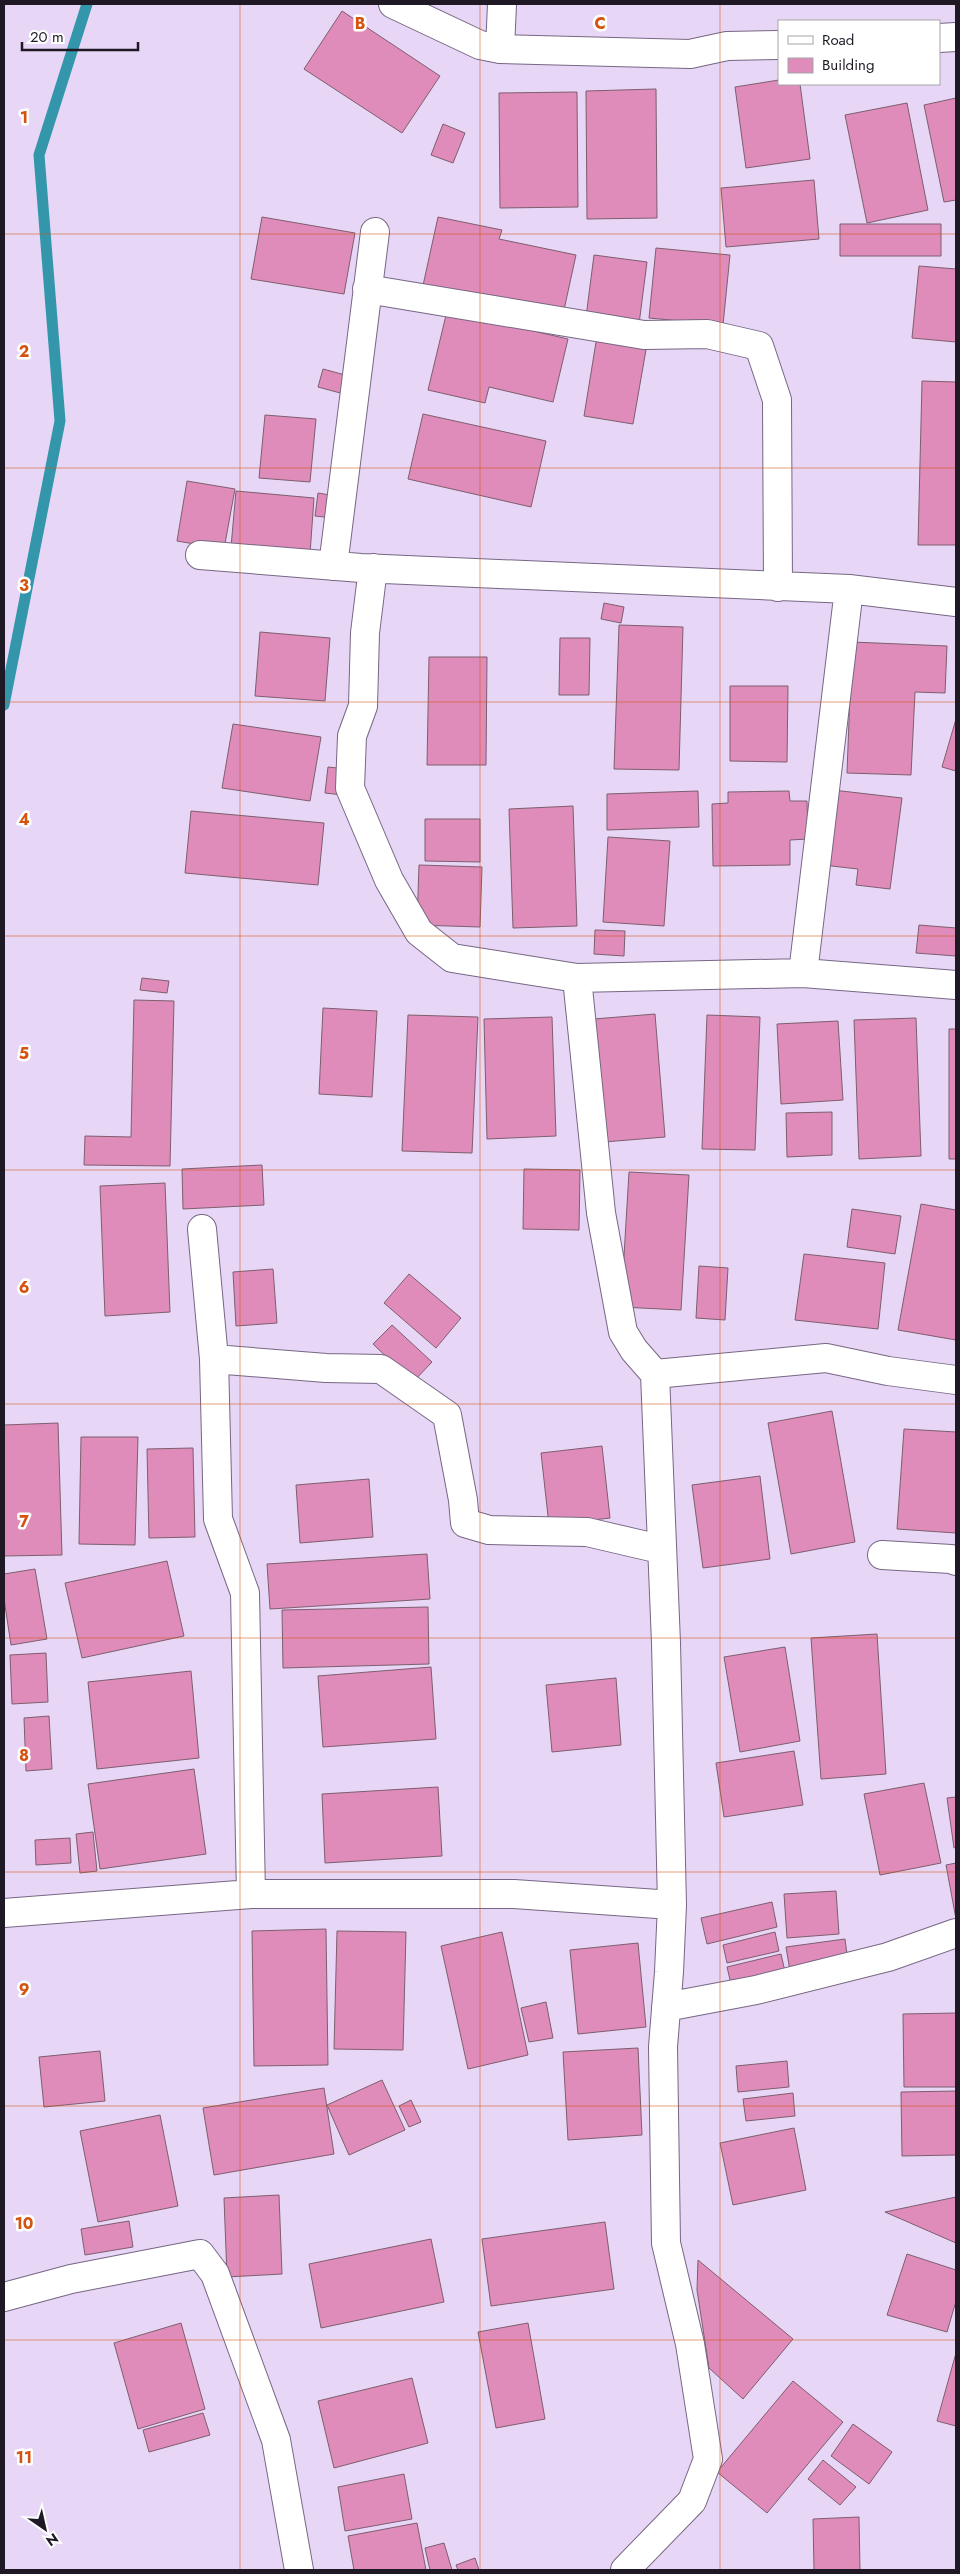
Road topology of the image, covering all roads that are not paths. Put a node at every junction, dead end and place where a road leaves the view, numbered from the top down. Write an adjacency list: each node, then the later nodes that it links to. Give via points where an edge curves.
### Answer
1 (393, 4): 6 (street, via 480,45)
2 (502, 4): 6 (street)
3 (956, 37): 4 (street)
4 (940, 38)
5 (778, 45): 6 (street, via 727,46 690,54)
6 (500, 49)
7 (375, 232): 8 (street)
8 (367, 289): 10 (street); 12 (street, via 644,335 707,334 759,346 776,400)
9 (200, 555): 10 (street)
10 (333, 566): 11 (street)
11 (374, 568): 12 (street); 16 (street, via 365,633 363,706 352,736 350,788 389,880 418,932 452,958)
12 (778, 587): 13 (street)
13 (849, 589): 14 (street); 15 (street)
14 (956, 602)
15 (803, 973): 16 (street); 17 (street)
16 (578, 978): 20 (street, via 601,1213 623,1332)
17 (956, 985)
18 (202, 1229): 19 (street)
19 (214, 1359): 22 (street, via 381,1369 447,1415 464,1500 465,1523 489,1530 588,1532); 25 (street, via 218,1518 245,1593)
20 (655, 1374): 21 (street, via 826,1358); 22 (street)
21 (956, 1380)
22 (660, 1549): 26 (street, via 666,1643)
23 (882, 1555): 24 (street)
24 (956, 1561)
25 (251, 1894): 26 (street, via 514,1894); 27 (street)
26 (672, 1905): 29 (street)
27 (4, 1913)
28 (956, 1933): 29 (street, via 888,1957 756,1990)
29 (666, 2007): 32 (street, via 663,2047 666,2243 690,2344 708,2459 692,2501)
30 (4, 2297): 31 (street, via 71,2279 200,2254 215,2274 276,2440)
31 (299, 2570)
32 (625, 2570)

